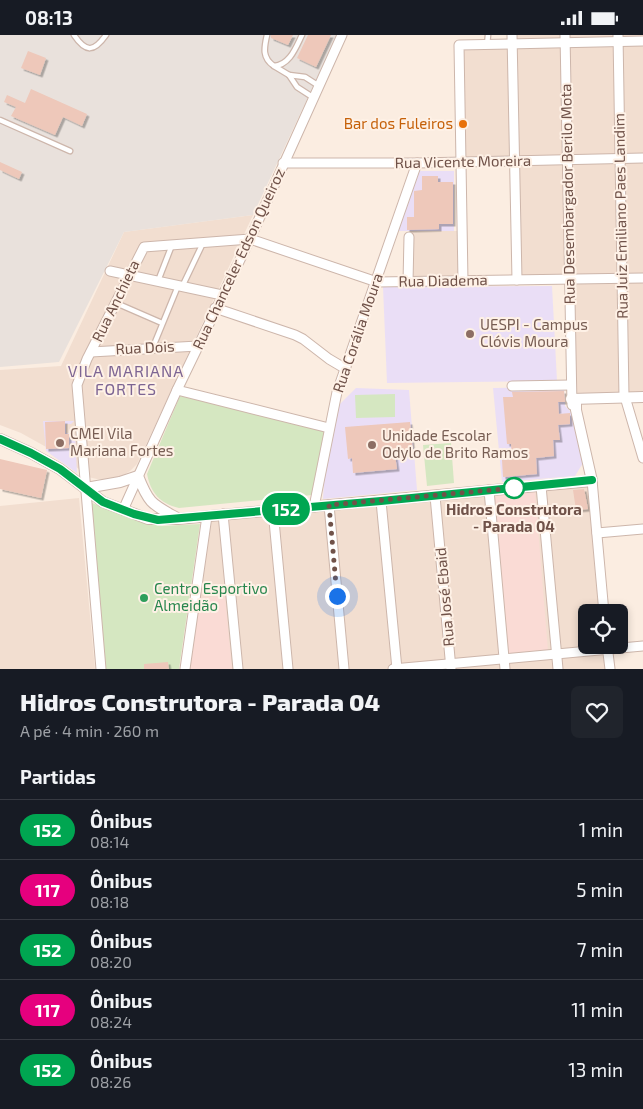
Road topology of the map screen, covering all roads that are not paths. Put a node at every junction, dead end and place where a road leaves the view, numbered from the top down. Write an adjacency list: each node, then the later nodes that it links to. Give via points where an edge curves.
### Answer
1 (74, 35): 2 (lane, via 86,49 99,45)
2 (106, 35)
3 (267, 35): 11 (lane, via 264,51)
4 (302, 35): 11 (lane, via 285,63)
5 (342, 35): 13 (street, Rua Chanceler Edson Queiroz)
6 (618, 38): 7 (street); 10 (street); 18 (street, Rua Juiz Emiliano Paes Landim)
7 (565, 39): 9 (street); 19 (street, Rua Desembargador Berilo Mota)
8 (488, 40): 9 (street); 21 (street, via 458,46)
9 (512, 40): 20 (street)
10 (643, 41)
11 (274, 66): 12 (lane)
12 (289, 75): 13 (lane, via 305,77); 14 (lane, via 297,87)
13 (319, 86): 14 (street, Rua Chanceler Edson Queiroz)
14 (314, 97): 22 (street, Rua Chanceler Edson Queiroz)
15 (0, 120): 16 (lane)
16 (70, 151)
17 (643, 158): 18 (street, Rua Vicente Moreira)
18 (620, 159): 19 (street, Rua Vicente Moreira); 31 (street, Rua Juiz Emiliano Paes Landim)
19 (567, 160): 20 (street, Rua Vicente Moreira); 33 (street, Rua Desembargador Berilo Mota)
20 (514, 161): 21 (street, Rua Vicente Moreira); 32 (street)
21 (461, 162): 23 (street, Rua Vicente Moreira); 34 (street)
22 (284, 163): 23 (street, Rua Vicente Moreira); 25 (street, Rua Chanceler Edson Queiroz)
23 (417, 163): 35 (street, Rua Corália Moura)
24 (409, 237): 36 (street)
25 (250, 239): 26 (street, Rua Anchieta); 35 (street, Rua Diadema); 39 (street, Rua Chanceler Edson Queiroz)
26 (203, 241): 27 (street, Rua Anchieta); 38 (lane)
27 (172, 245): 29 (street, Rua Anchieta, via 144,247); 37 (lane)
28 (110, 271): 29 (street)
29 (129, 276): 37 (street); 40 (street, Rua Anchieta)
30 (643, 278): 31 (street, Rua Diadema)
31 (622, 279): 33 (street, Rua Diadema); 50 (street, Rua Juiz Emiliano Paes Landim)
32 (517, 280): 33 (street, Rua Diadema); 34 (street, Rua Diadema)
33 (569, 280): 47 (street, Rua Desembargador Berilo Mota)
34 (463, 281): 36 (street, Rua Diadema)
35 (376, 282): 36 (street, Rua Diadema); 46 (street, Rua Corália Moura)
36 (408, 282)
37 (158, 283): 38 (street)
38 (180, 286): 39 (street); 42 (lane)
39 (222, 295): 41 (street, Rua Chanceler Edson Queiroz)
40 (116, 303): 42 (lane); 45 (street, Rua Anchieta)
41 (215, 308): 43 (street, Rua Chanceler Edson Queiroz); 46 (street, via 303,339)
42 (162, 323): 44 (lane)
43 (198, 346): 44 (street, Rua Dois); 49 (street, Rua Chanceler Edson Queiroz)
44 (153, 347): 45 (street, Rua Dois)
45 (91, 351): 61 (street, Rua Anchieta, via 77,390)
46 (346, 369): 53 (street, Rua Corália Moura)
47 (571, 385): 48 (street); 52 (street, Rua Desembargador Berilo Mota)
48 (512, 386)
49 (176, 390): 53 (street); 57 (street, Rua Chanceler Edson Queiroz)
50 (624, 397): 51 (street); 52 (street); 55 (street, Rua Juiz Emiliano Paes Landim)
51 (643, 397)
52 (574, 399): 56 (street, Rua Desembargador Berilo Mota)
53 (329, 427): 66 (street, Rua Corália Moura)
54 (0, 439): 61 (street, via 47,461)
55 (643, 458)
56 (589, 465): 58 (street, Rua Desembargador Berilo Mota); 59 (street, via 586,474)
57 (138, 476): 61 (street); 67 (street, Rua Chanceler Edson Queiroz); 71 (street, via 150,502)
58 (592, 480): 59 (street); 73 (street)
59 (575, 483): 60 (street)
60 (541, 486): 62 (street); 79 (street)
61 (86, 488): 67 (street, via 103,502); 82 (street, Rua Anchieta)
62 (489, 490): 63 (street); 80 (street)
63 (435, 496): 64 (street); 81 (street, Rua José Ebaid)
64 (381, 501): 65 (street); 88 (street)
65 (329, 505): 66 (street); 86 (street)
66 (314, 507): 68 (street)
67 (124, 510): 71 (street, via 148,519)
68 (273, 510): 69 (street); 85 (street)
69 (224, 514): 70 (street); 84 (street)
70 (207, 516): 71 (street); 83 (street)
71 (178, 519)
72 (643, 529): 73 (street)
73 (597, 533): 74 (street)
74 (603, 604)
75 (628, 646): 76 (street)
76 (643, 646)
77 (578, 652): 79 (street)
78 (609, 654): 91 (street)
79 (557, 655): 80 (street); 90 (street)
80 (504, 659): 81 (street); 89 (street)
81 (451, 667): 88 (street)
82 (101, 669)
83 (185, 669)
84 (238, 669)
85 (288, 669)
86 (344, 669)
87 (393, 669): 88 (street)
88 (397, 669)
89 (505, 669)
90 (558, 669)
91 (610, 669)

